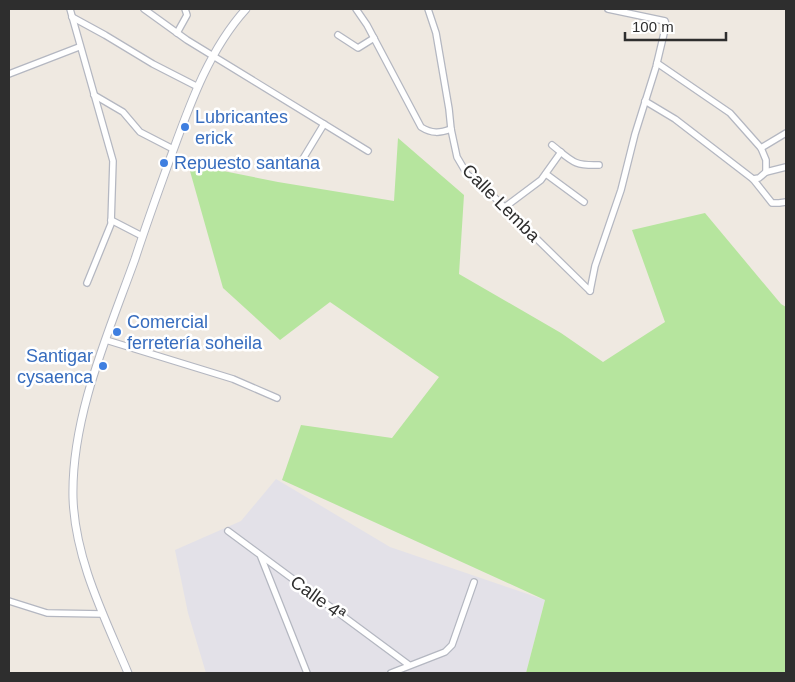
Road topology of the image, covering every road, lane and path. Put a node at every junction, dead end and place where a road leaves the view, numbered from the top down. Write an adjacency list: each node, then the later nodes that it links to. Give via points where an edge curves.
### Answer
1 (70, 9): 8 (street)
2 (144, 9): 9 (street)
3 (185, 9): 9 (street, via 187,15)
4 (246, 9): 13 (street)
5 (356, 9): 11 (street)
6 (428, 9): 20 (street, Calle Lemba, via 436,33)
7 (608, 9): 14 (street, via 664,20 666,25)
8 (72, 17): 12 (street); 16 (street)
9 (177, 33): 13 (street)
10 (338, 35): 11 (street, via 358,48)
11 (374, 38): 20 (street, via 421,127 428,132 440,133)
12 (79, 46): 15 (street); 17 (street)
13 (212, 56): 16 (street); 19 (street)
14 (657, 63): 18 (street); 23 (street, via 730,113)
15 (9, 74)
16 (198, 87): 24 (street)
17 (94, 95): 24 (street, via 123,112 140,132); 36 (street, via 113,161)
18 (645, 101): 32 (street, via 675,119); 35 (street, Calle Lemba, via 590,291)
19 (324, 124): 25 (street); 27 (street)
20 (451, 129): 35 (street, Calle Lemba, via 457,157 467,174)
21 (786, 134): 23 (street)
22 (552, 145): 26 (street)
23 (761, 148): 30 (street)
24 (173, 149): 37 (street)
25 (368, 151)
26 (561, 152): 28 (street, via 576,164); 31 (street)
27 (302, 162)
28 (599, 165)
29 (786, 167): 30 (street)
30 (766, 172): 32 (street)
31 (546, 174): 33 (street); 35 (street)
32 (753, 179): 34 (street, via 772,203)
33 (584, 202)
34 (786, 202)
35 (505, 207)
36 (111, 220): 37 (street); 38 (street)
37 (142, 236): 39 (street)
38 (87, 283)
39 (106, 340): 40 (street, via 233,379); 45 (street, via 82,416 73,480 74,522 80,549)
40 (277, 398)
41 (228, 531): 42 (street, Calle 4ª)
42 (261, 555): 46 (street, Calle 4ª); 48 (street)
43 (474, 582): 46 (street, via 452,645 445,652)
44 (9, 601): 45 (street, via 47,613)
45 (103, 614): 47 (street)
46 (409, 665): 49 (street)
47 (128, 673)
48 (307, 673)
49 (391, 673)

